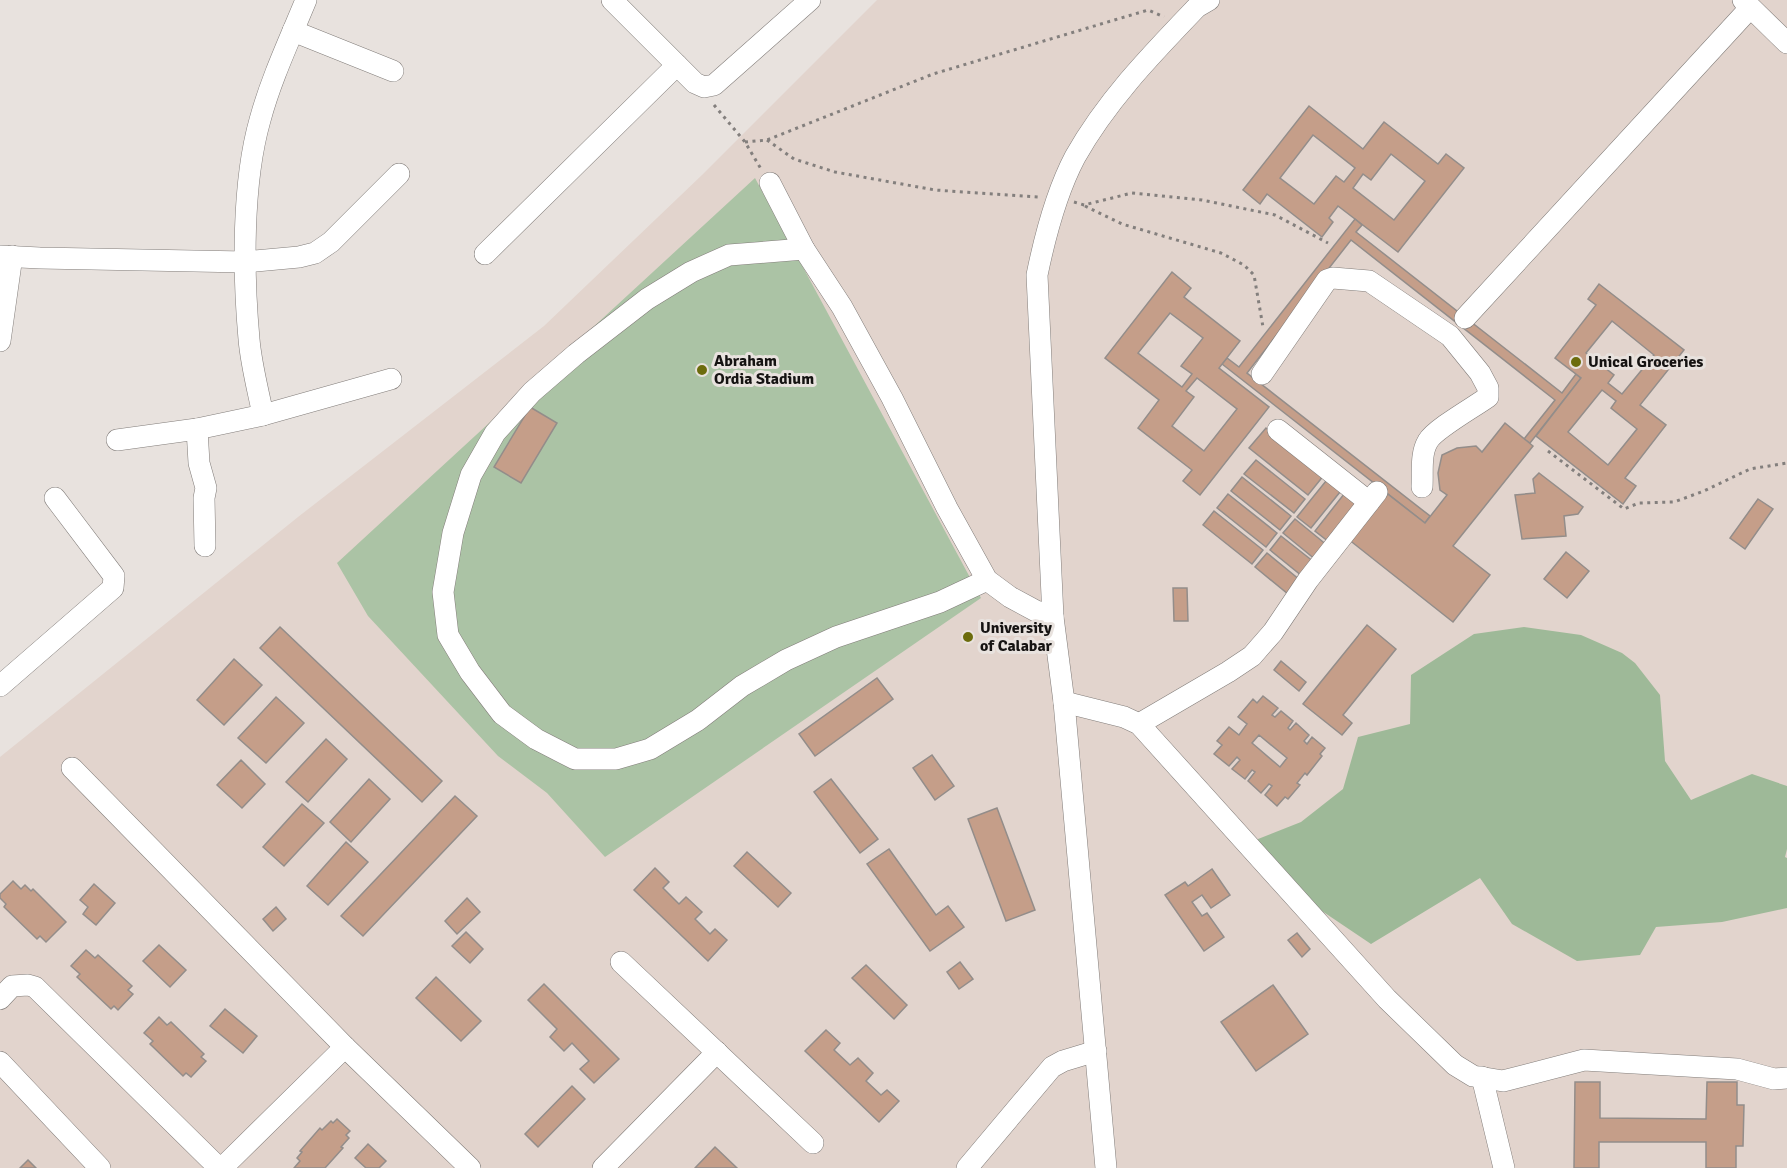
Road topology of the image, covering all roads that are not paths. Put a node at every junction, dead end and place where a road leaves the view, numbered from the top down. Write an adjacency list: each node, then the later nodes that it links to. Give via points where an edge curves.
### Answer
1 (306, 0): 6 (street)
2 (612, 0): 8 (street)
3 (810, 0): 8 (street, via 714,85 704,87 695,83)
4 (1209, 0): 28 (street, via 1197,7 1134,72 1097,123 1075,158 1042,251 1037,275)
5 (1746, 4): 7 (street); 16 (street)
6 (293, 31): 9 (street); 15 (street, via 265,104 255,144)
7 (1787, 43)
8 (677, 65): 13 (street)
9 (393, 71)
10 (399, 174): 15 (street, via 315,253)
11 (770, 183): 12 (street)
12 (804, 249): 27 (street, via 842,307); 27 (street, via 729,255 691,272 647,300 532,392 495,434 471,475 453,533 443,591 448,635 502,714 536,740 575,759 616,759 650,749 786,660 836,637 940,602)
13 (484, 254)
14 (6, 256): 15 (street); 17 (street)
15 (245, 262): 20 (street, via 249,341)
16 (1458, 326): 18 (street, via 1369,281 1333,278 1327,280); 24 (street, via 1488,388 1488,397 1428,441 1423,456)
17 (0, 341)
18 (1262, 374)
19 (391, 379): 20 (street)
20 (263, 415): 21 (street)
21 (197, 429): 23 (street); 26 (street, via 199,464 206,488)
22 (1278, 430): 31 (street, via 1373,497 1252,656)
23 (117, 440)
24 (1422, 488)
25 (55, 498): 29 (street, via 114,576 113,588)
26 (205, 546)
27 (987, 580): 28 (street, via 1036,612)
28 (1053, 617): 30 (street)
29 (0, 686)
30 (1064, 702): 31 (street); 36 (street)
31 (1139, 724): 39 (street, via 1387,999 1455,1065)
32 (72, 768): 35 (street)
33 (621, 963): 37 (street)
34 (0, 999): 43 (street, via 12,986 35,987)
35 (345, 1047): 43 (street); 44 (street)
36 (1096, 1051): 46 (street, via 1052,1067); 47 (street)
37 (717, 1052): 41 (street); 45 (street)
38 (0, 1062): 42 (street)
39 (1482, 1077): 40 (street, via 1503,1081 1584,1060 1737,1070 1774,1079); 48 (street)
40 (1787, 1077)
41 (813, 1143)
42 (100, 1168)
43 (220, 1168)
44 (470, 1168)
45 (603, 1168)
46 (967, 1168)
47 (1106, 1168)
48 (1504, 1168)

